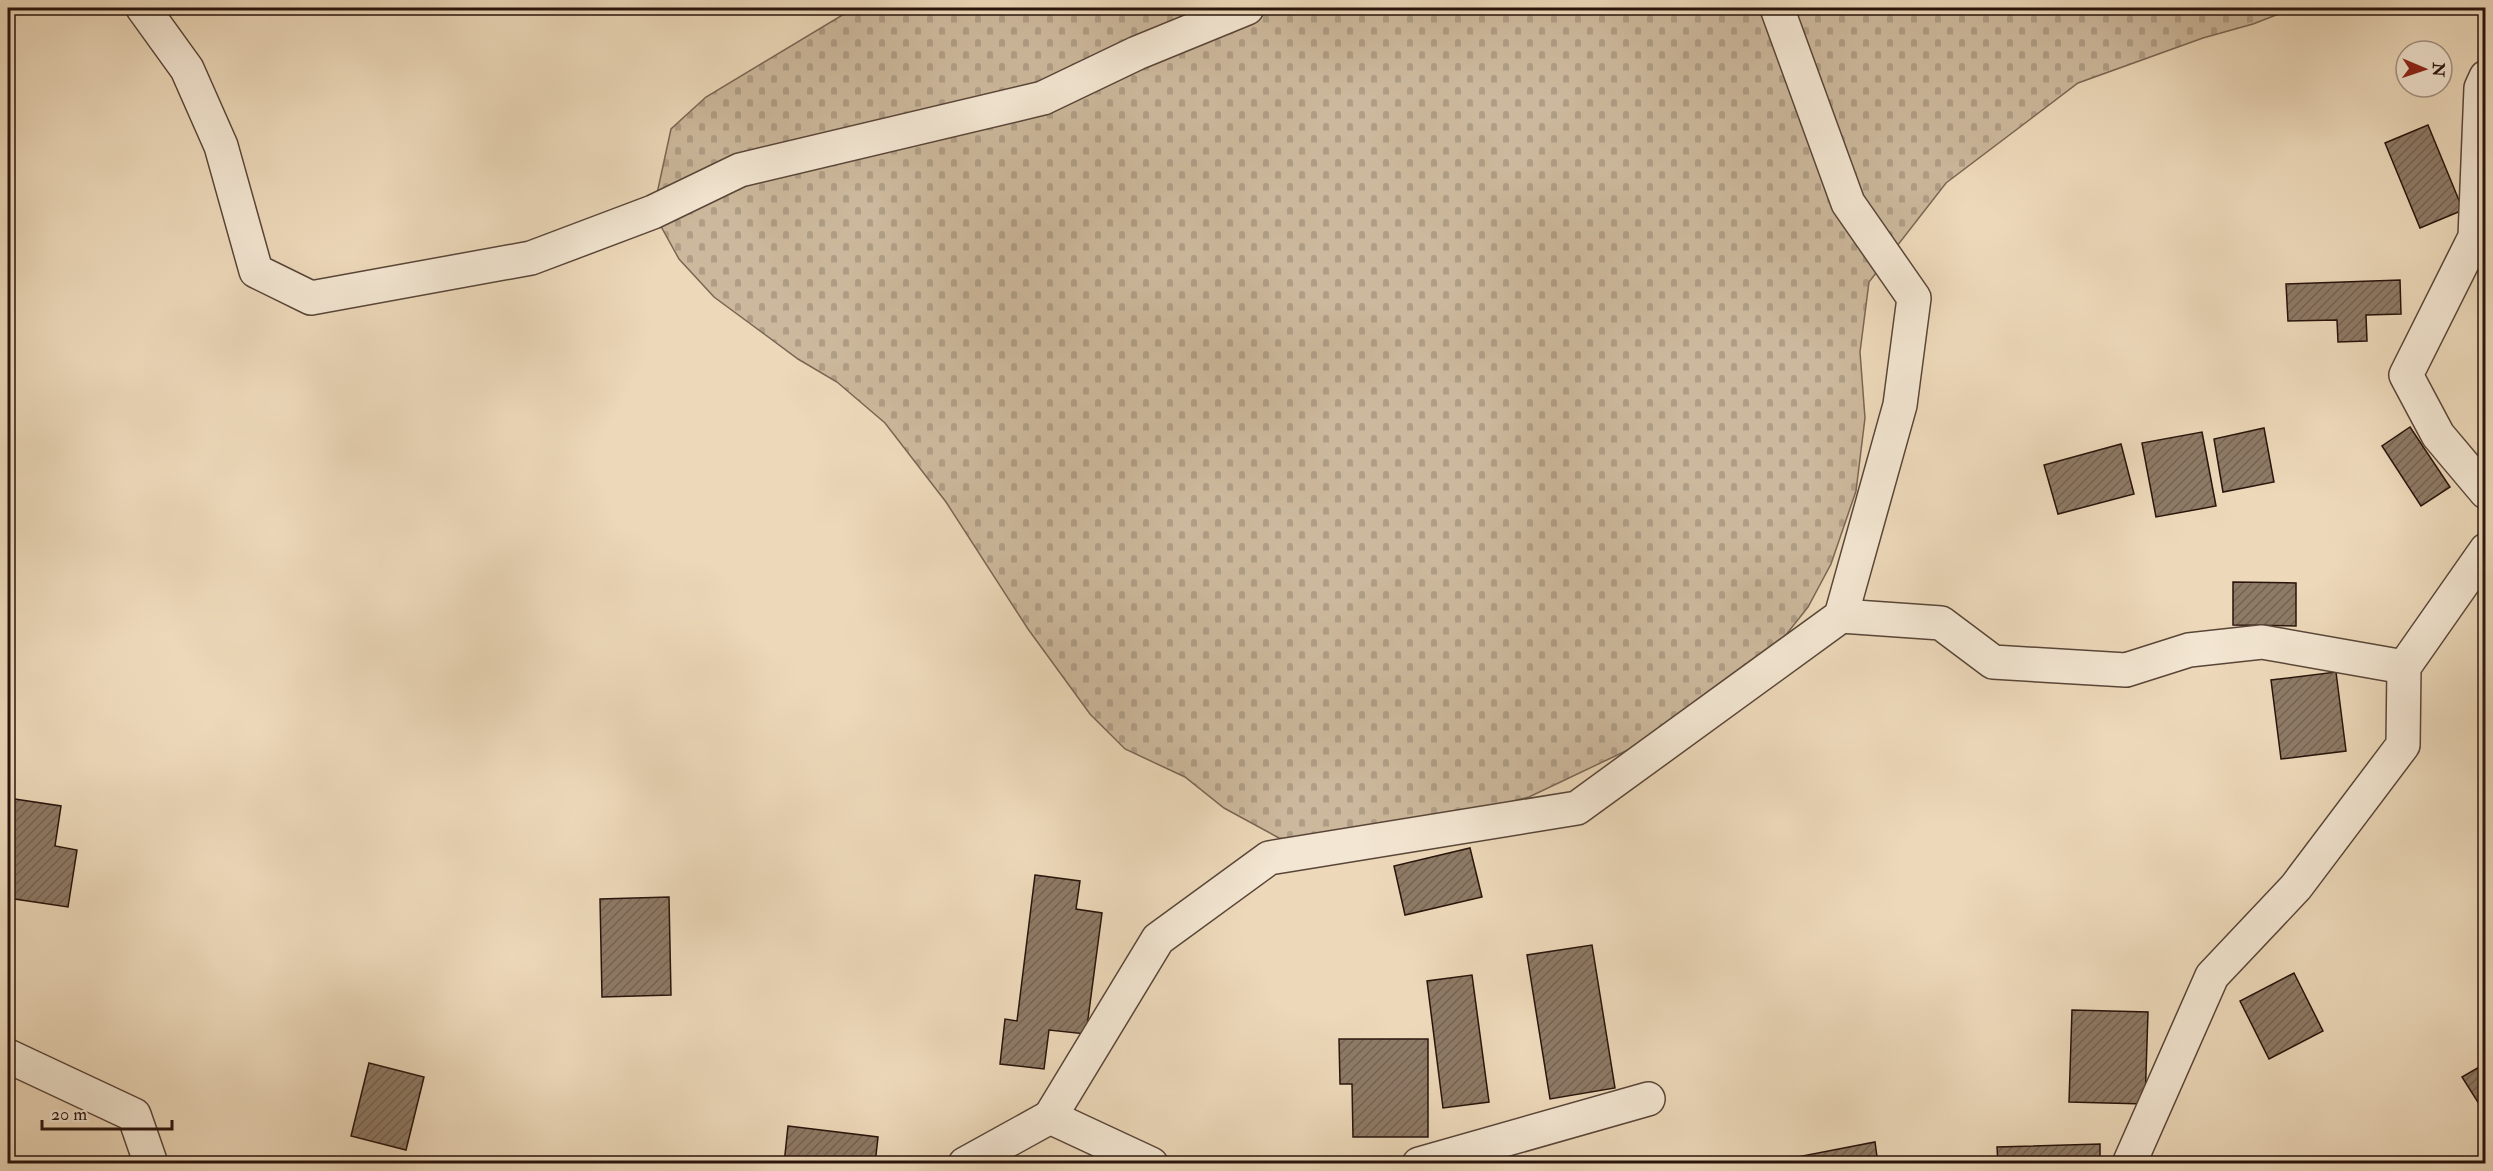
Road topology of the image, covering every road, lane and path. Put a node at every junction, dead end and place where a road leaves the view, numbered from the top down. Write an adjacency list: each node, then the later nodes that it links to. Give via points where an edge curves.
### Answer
1 (143, 8): 2 (street, via 187,69 221,147 256,271 311,298 531,258 653,212 740,170 1043,98 1137,53)
2 (1247, 8)
3 (1777, 8): 7 (street, via 1848,203 1914,298 1900,405)
4 (2486, 77): 5 (street, via 2481,88 2475,237 2406,375 2438,435)
5 (2486, 492)
6 (2486, 550): 8 (street)
7 (1841, 616): 8 (street, via 1941,623 1993,662 2126,670 2189,650 2262,642); 11 (street, via 1577,808 1269,858 1158,939)
8 (2404, 668): 16 (street, via 2403,745 2295,887 2212,976)
9 (8, 1056): 12 (street, via 134,1114)
10 (1648, 1099): 15 (street)
11 (1050, 1118): 13 (street); 14 (street)
12 (151, 1164)
13 (965, 1164)
14 (1151, 1164)
15 (1419, 1164)
16 (2129, 1164)

